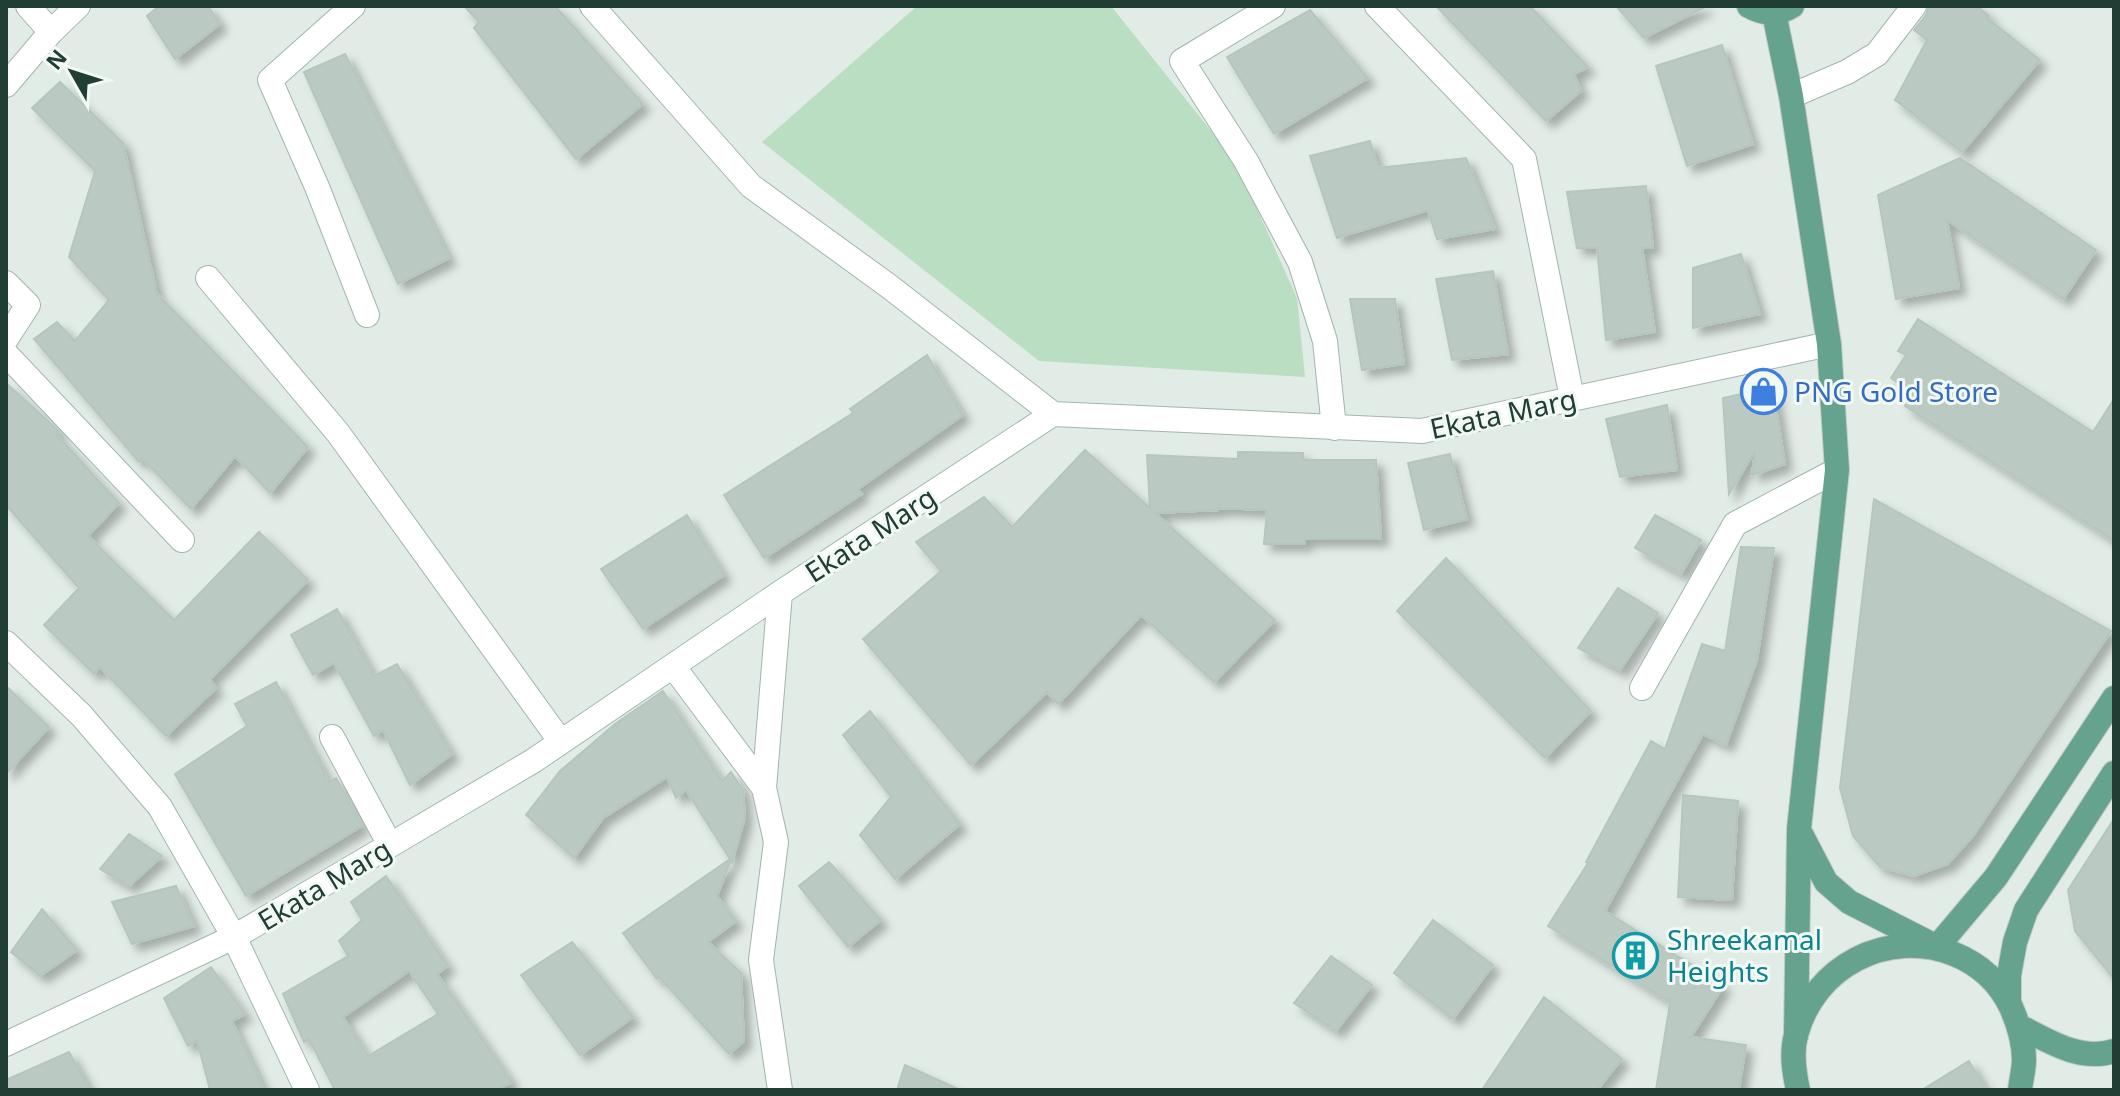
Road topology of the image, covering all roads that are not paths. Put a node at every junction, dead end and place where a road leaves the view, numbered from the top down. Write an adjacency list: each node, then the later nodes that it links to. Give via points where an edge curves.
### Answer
1 (28, 6): 10 (street)
2 (78, 6): 10 (street)
3 (353, 6): 15 (street, via 270,80)
4 (592, 6): 20 (street, via 751,186)
5 (1273, 6): 21 (street, via 1182,61 1246,161 1300,262 1325,341)
6 (1377, 6): 19 (street, via 1524,159)
7 (1749, 6): 9 (main road, via 1761,12)
8 (1914, 6): 12 (street, via 1877,54)
9 (1783, 9): 12 (main road)
10 (51, 32): 11 (street)
11 (6, 85)
12 (1791, 96): 17 (main road)
13 (208, 278): 30 (street, via 338,433)
14 (6, 283): 16 (street, via 28,305)
15 (367, 315)
16 (6, 339)
17 (1829, 344): 19 (street, Ekata Marg); 22 (main road)
18 (6, 354): 23 (street)
19 (1572, 398): 21 (street, Ekata Marg, via 1422,431)
20 (1053, 414): 21 (street, Ekata Marg); 24 (street, Ekata Marg)
21 (1334, 428)
22 (1837, 470): 27 (street, via 1735,524); 33 (main road)
23 (182, 540)
24 (780, 593): 26 (street, Ekata Marg); 32 (street)
25 (6, 643): 35 (street, via 82,716 160,807)
26 (673, 666): 30 (street, Ekata Marg); 32 (street)
27 (1642, 688)
28 (2114, 698): 36 (main road, via 1996,877)
29 (332, 737): 34 (street)
30 (561, 742): 34 (street, Ekata Marg)
31 (2114, 773): 37 (main road, via 2026,910 2011,964)
32 (764, 788): 43 (street, via 776,842 761,960)
33 (1799, 829): 36 (main road, via 1826,882 1849,902); 39 (main road)
34 (390, 845): 35 (street, Ekata Marg)
35 (234, 937): 40 (street, Ekata Marg); 42 (street)
36 (1937, 947): 37 (main road, via 1992,977); 39 (main road, via 1900,945 1864,953 1843,966 1809,1002)
37 (2009, 1002): 38 (main road)
38 (2019, 1026): 41 (main road, via 2061,1048 2100,1056); 45 (main road, via 2024,1060)
39 (1796, 1036): 44 (main road, via 1793,1066)
40 (6, 1044)
41 (2114, 1051)
42 (307, 1090)
43 (780, 1090)
44 (1798, 1090)
45 (2020, 1090)

